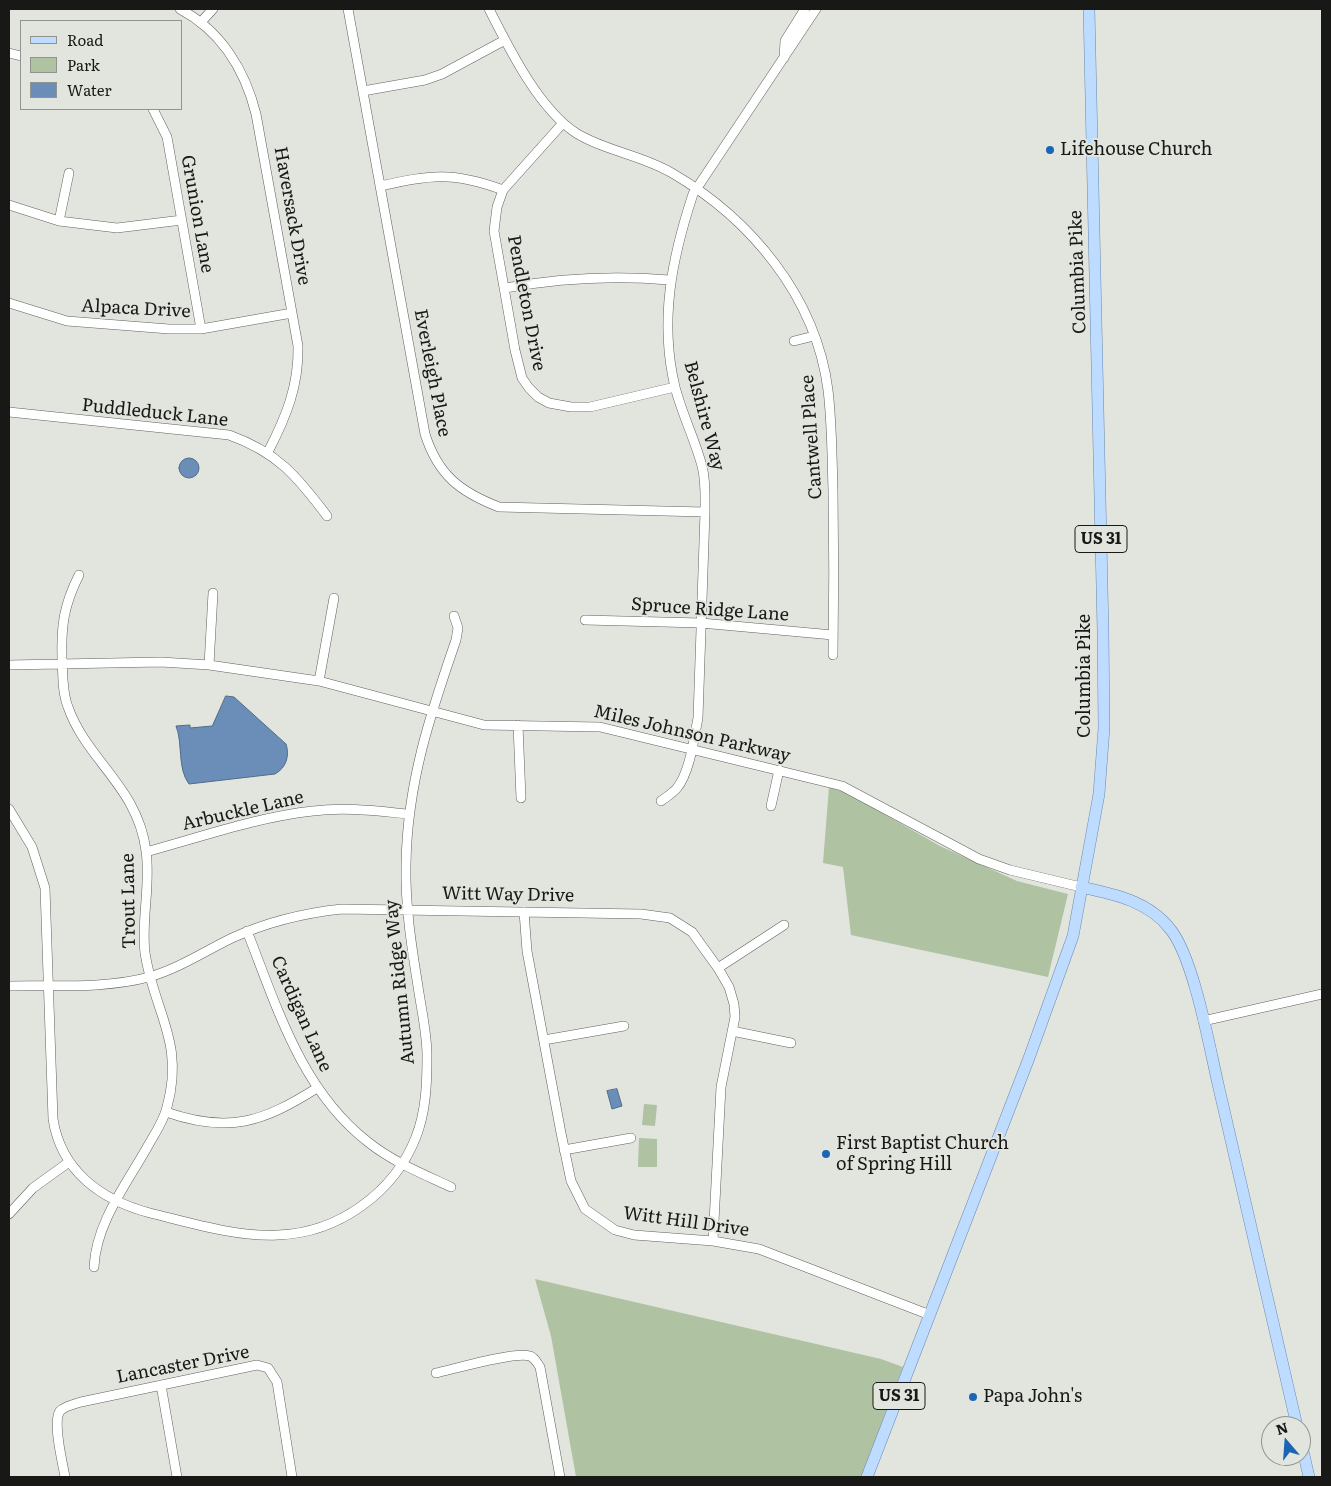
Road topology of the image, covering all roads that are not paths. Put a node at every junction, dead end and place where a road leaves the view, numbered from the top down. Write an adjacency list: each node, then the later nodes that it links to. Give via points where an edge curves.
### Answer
1 (180, 9): 8 (street, Haversack Drive)
2 (212, 9): 8 (street)
3 (348, 9): 11 (street, Everleigh Place)
4 (489, 9): 9 (street, Cantwell Place)
5 (805, 9): 10 (street, Belshire Way, via 785,41)
6 (816, 9): 10 (street, Belshire Way)
7 (1089, 9): 55 (main road, Columbia Pike / US 31, via 1104,728 1099,794)
8 (201, 22): 24 (street, Haversack Drive, via 230,53 251,93)
9 (505, 40): 11 (street, via 442,74); 13 (street, Cantwell Place, via 539,94)
10 (783, 61): 16 (street, Belshire Way)
11 (363, 91): 15 (street, Everleigh Place)
12 (154, 110): 19 (street, Grunion Lane, via 167,137)
13 (564, 122): 16 (street, Cantwell Place, via 576,133 671,172); 17 (street, Pendleton Drive)
14 (70, 174): 20 (street)
15 (380, 186): 17 (street, via 449,175); 31 (street, Everleigh Place, via 425,434 436,460 455,484 478,499 499,507)
16 (696, 189): 21 (street, Belshire Way, via 682,225); 26 (street, Cantwell Place, via 761,246 798,299)
17 (503, 190): 22 (street, Pendleton Drive, via 494,231)
18 (9, 205): 20 (street)
19 (182, 220): 20 (street, via 117,228); 25 (street, Grunion Lane)
20 (59, 221)
21 (669, 280): 22 (street, via 573,278); 28 (street, Belshire Way, via 667,312)
22 (505, 288): 28 (street, Pendleton Drive, via 522,378 529,388 549,403 590,407)
23 (9, 303): 25 (street, Alpaca Drive, via 67,321)
24 (292, 313): 25 (street, Alpaca Drive); 30 (street, Haversack Drive, via 298,346 297,377 289,410)
25 (202, 329)
26 (814, 336): 27 (street); 39 (street, Cantwell Place, via 828,390 830,419)
27 (794, 341)
28 (675, 387): 31 (street, Belshire Way, via 702,466)
29 (9, 412): 30 (street, Puddleduck Lane, via 216,433)
30 (268, 452): 32 (street, Puddleduck Lane, via 302,482)
31 (705, 512): 38 (street, Belshire Way)
32 (327, 516)
33 (79, 575): 41 (street, Trout Lane, via 64,609)
34 (213, 593): 43 (street)
35 (334, 598): 44 (street)
36 (454, 616): 45 (street, Autumn Ridge Way, via 458,628 456,640)
37 (584, 620): 38 (street, Spruce Ridge Lane)
38 (701, 622): 39 (street, Spruce Ridge Lane); 47 (street, Belshire Way, via 699,702)
39 (833, 635): 40 (street, Cantwell Place)
40 (833, 655)
41 (62, 664): 42 (street, Miles Johnson Parkway); 43 (street, Miles Johnson Parkway, via 161,662); 54 (street, Trout Lane, via 65,699 72,719 124,791 139,821)
42 (9, 665)
43 (209, 665): 44 (street, Miles Johnson Parkway)
44 (319, 681): 45 (street, Miles Johnson Parkway)
45 (432, 712): 46 (street, Miles Johnson Parkway, via 484,725); 53 (street, Autumn Ridge Way, via 416,766)
46 (518, 725): 47 (street, Miles Johnson Parkway, via 600,727); 49 (street)
47 (692, 750): 48 (street, Miles Johnson Parkway); 50 (street, Belshire Way, via 678,788)
48 (779, 770): 51 (street); 55 (street, Miles Johnson Parkway, via 842,786 979,859)
49 (521, 798)
50 (661, 801)
51 (771, 806)
52 (9, 809): 62 (street, Autumn Ridge Way, via 27,836 41,872 46,902)
53 (408, 814): 54 (street, Arbuckle Lane, via 368,810 288,814); 56 (street, Autumn Ridge Way)
54 (146, 852): 61 (street, Trout Lane, via 145,942)
55 (1081, 887): 65 (main road, via 1131,900 1147,908 1170,928 1183,951); 81 (main road, Columbia Pike / US 31, via 1073,936 1030,1058)
56 (408, 909): 57 (street, Witt Way Drive); 59 (street, Witt Way Drive, via 326,911); 75 (street, Autumn Ridge Way, via 427,1054 425,1103 417,1135)
57 (524, 912): 60 (street, Witt Way Drive, via 641,914 670,918 692,932); 68 (street, Witt Hill Drive, via 527,951)
58 (784, 925): 60 (street)
59 (247, 932): 61 (street, Witt Way Drive); 70 (street, Cardigan Lane, via 296,1051)
60 (718, 968): 67 (street, Witt Way Drive, via 734,1004)
61 (151, 976): 62 (street, Witt Way Drive, via 113,983); 71 (street, Trout Lane, via 172,1048 172,1086)
62 (49, 985): 63 (street, Witt Way Drive); 74 (street, Autumn Ridge Way, via 53,1118 58,1140)
63 (9, 986)
64 (1322, 994): 65 (street)
65 (1203, 1021): 84 (main road)
66 (624, 1026): 68 (street)
67 (732, 1030): 69 (street); 79 (street, Witt Way Drive, via 721,1087)
68 (544, 1040): 73 (street, Witt Hill Drive)
69 (791, 1043)
70 (317, 1088): 71 (street, via 262,1118 231,1123 195,1120); 75 (street, Cardigan Lane, via 356,1131)
71 (166, 1112): 77 (street, Trout Lane)
72 (631, 1138): 73 (street)
73 (564, 1150): 79 (street, Witt Hill Drive, via 570,1182 584,1209 616,1230)
74 (69, 1162): 77 (street, Autumn Ridge Way, via 95,1189); 78 (street, via 33,1188)
75 (401, 1164): 76 (street, Cardigan Lane); 77 (street, Autumn Ridge Way, via 385,1185 361,1207 324,1226 296,1233 260,1235 220,1229)
76 (451, 1188)
77 (116, 1202): 80 (street, Trout Lane, via 100,1237)
78 (9, 1214)
79 (713, 1241): 81 (street, Witt Hill Drive, via 759,1250)
80 (94, 1267)
81 (930, 1315): 89 (main road, US 31)
82 (436, 1373): 88 (street, via 508,1357 532,1357 540,1368)
83 (161, 1385): 85 (street, Lancaster Drive, via 82,1402 61,1410 57,1421); 86 (street); 87 (street, Lancaster Drive, via 246,1366 268,1368 277,1382)
84 (1295, 1416)
85 (65, 1477)
86 (177, 1477)
87 (292, 1477)
88 (560, 1477)
89 (867, 1477)

